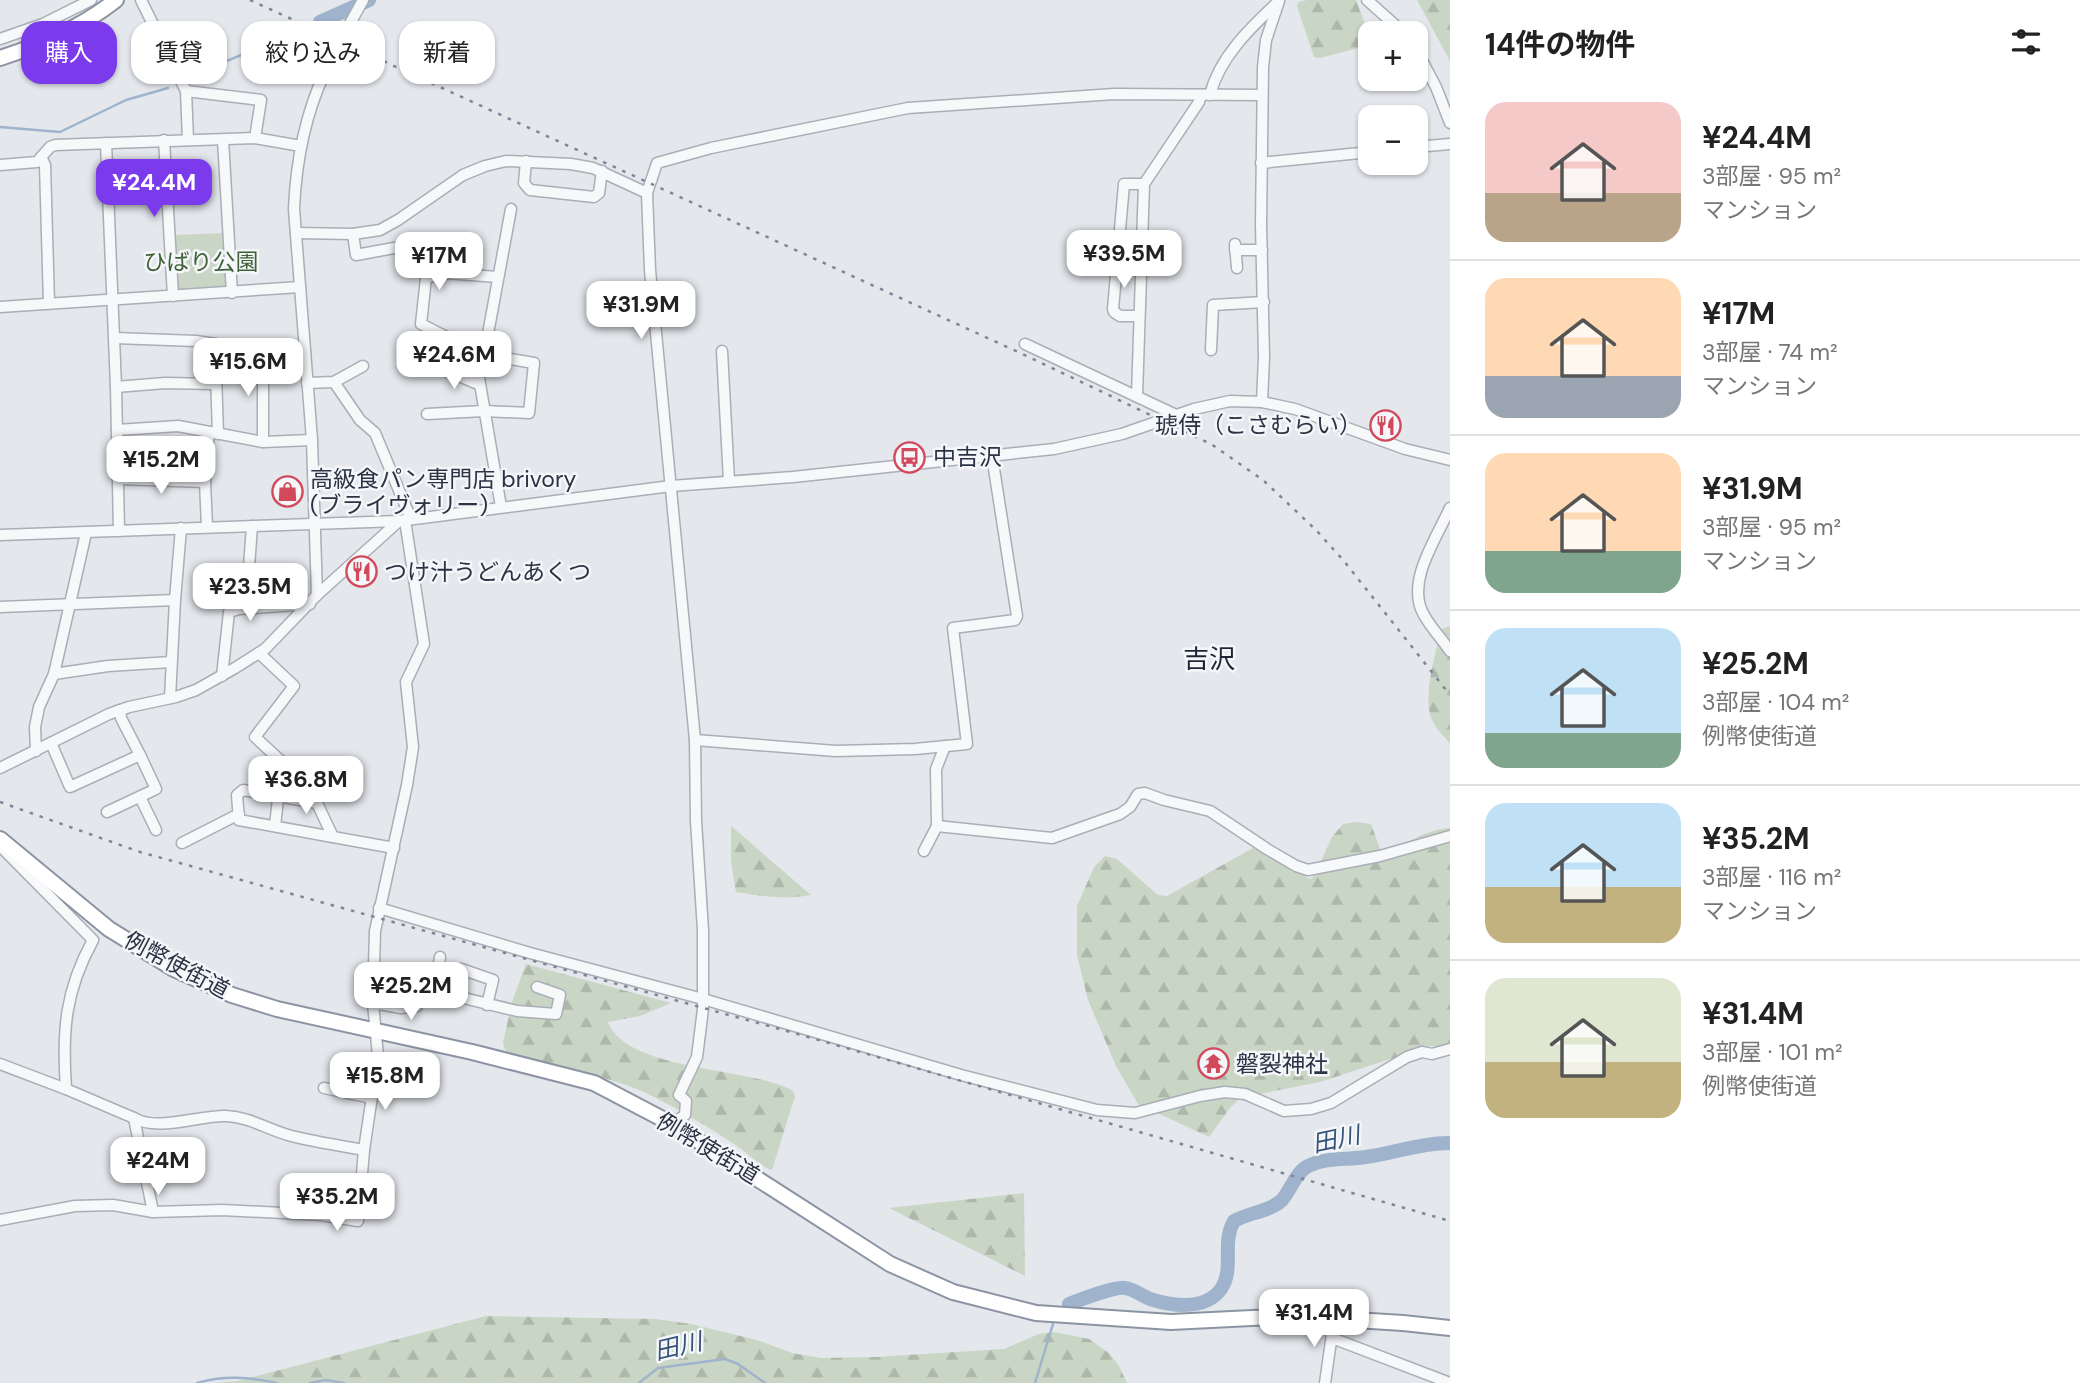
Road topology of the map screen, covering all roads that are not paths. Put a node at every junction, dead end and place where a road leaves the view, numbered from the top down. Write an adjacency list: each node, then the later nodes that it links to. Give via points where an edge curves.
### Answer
1 (91, 0): 8 (street)
2 (116, 0): 9 (highway, via 61,36)
3 (141, 0): 11 (street)
4 (363, 0): 21 (street, via 323,74)
5 (1367, 0): 7 (street)
6 (1280, 1): 12 (street, via 1264,51); 13 (street, via 1237,43)
7 (1391, 21)
8 (0, 40)
9 (0, 58)
10 (1428, 71): 14 (street)
11 (186, 90): 15 (street, via 261,100); 17 (street)
12 (1262, 94): 13 (street); 26 (street)
13 (1206, 95): 29 (street); 30 (street, via 1114,94 888,111 657,163)
14 (1450, 123)
15 (255, 138): 18 (street); 21 (street)
16 (164, 140): 17 (street); 19 (street); 42 (street)
17 (188, 140): 18 (street)
18 (223, 140): 41 (street)
19 (106, 143): 24 (street, via 52,145); 43 (street)
20 (1450, 144): 22 (street)
21 (301, 146): 32 (street, via 295,181)
22 (1428, 146)
23 (1358, 153): 26 (street)
24 (41, 157): 27 (street, via 37,162); 45 (street, via 45,165)
25 (526, 161): 28 (street); 28 (street, via 524,183 530,190 594,197 599,193); 33 (street, via 495,163 473,171 385,228)
26 (1262, 163): 34 (street)
27 (0, 165)
28 (602, 171): 30 (street)
29 (1144, 184): 35 (street, via 1124,184); 36 (street)
30 (647, 193): 77 (street)
31 (511, 209): 38 (street)
32 (296, 233): 33 (street); 40 (street)
33 (353, 234): 39 (street, via 356,255 411,248)
34 (1262, 250): 37 (street, via 1235,246); 44 (street)
35 (1116, 258): 36 (street); 47 (street, via 1114,313)
36 (1140, 260): 47 (street)
37 (1237, 268)
38 (497, 277): 39 (street, via 445,273); 54 (street, via 485,350)
39 (426, 278): 54 (street, via 421,324)
40 (300, 287): 41 (street); 53 (street)
41 (232, 293): 42 (street)
42 (173, 296): 43 (street)
43 (113, 299): 45 (street); 48 (street)
44 (1264, 302): 51 (street, via 1213,304); 64 (street)
45 (49, 303): 46 (street)
46 (0, 307)
47 (1139, 316): 63 (street)
48 (115, 338): 49 (street); 62 (street)
49 (215, 344): 55 (street); 60 (street)
50 (1025, 344): 63 (street)
51 (1211, 350)
52 (722, 351): 75 (street)
53 (305, 352): 55 (street); 59 (street)
54 (480, 354): 61 (street); 65 (street, via 534,363 529,413)
55 (263, 355): 71 (street)
56 (363, 366): 58 (street)
57 (440, 368): 61 (street)
58 (334, 382): 59 (street); 80 (street, via 359,420 374,433)
59 (307, 383): 70 (street)
60 (216, 384): 62 (street); 69 (street)
61 (480, 385): 65 (street)
62 (116, 387): 68 (street)
63 (1137, 396): 67 (street)
64 (1262, 402): 67 (street, via 1230,401); 73 (street)
65 (484, 411): 66 (street); 78 (street)
66 (427, 414)
67 (1176, 415): 72 (street, via 1092,442)
68 (117, 430): 69 (street, via 178,426); 74 (street)
69 (214, 433): 71 (street); 76 (street)
70 (312, 440): 71 (street); 81 (street)
71 (263, 442)
72 (992, 456): 75 (street); 103 (street, via 1017,616 1015,620 953,628 967,744)
73 (1450, 460)
74 (118, 479): 76 (street); 85 (street)
75 (729, 481): 77 (street)
76 (205, 482): 83 (street)
77 (671, 486): 78 (street); 101 (street)
78 (501, 507): 80 (street)
79 (1450, 508): 94 (street, via 1419,577 1416,597 1423,615)
80 (405, 520): 81 (street); 88 (street); 119 (street, via 424,644 406,682 412,747)
81 (313, 523): 82 (street); 88 (street)
82 (252, 526): 83 (street); 93 (street)
83 (207, 527): 84 (street)
84 (181, 528): 85 (street); 89 (street)
85 (119, 531): 86 (street)
86 (86, 533): 87 (street); 90 (street)
87 (0, 535)
88 (317, 595): 91 (street)
89 (174, 600): 90 (street); 96 (street)
90 (70, 603): 92 (street); 97 (street)
91 (310, 604): 93 (street); 95 (street)
92 (0, 607)
93 (246, 608): 98 (street, via 229,612)
94 (1450, 650)
95 (259, 653): 98 (street); 107 (street, via 294,686 256,737 282,762)
96 (172, 663): 97 (street); 99 (street)
97 (54, 674): 104 (street, via 39,707)
98 (222, 676): 99 (street)
99 (170, 698): 100 (street)
100 (120, 710): 102 (street); 105 (street)
101 (695, 740): 103 (street, via 835,751); 126 (street)
102 (51, 743): 104 (street); 105 (street, via 70,787)
103 (945, 746): 112 (street, via 936,769)
104 (36, 751): 106 (street)
105 (140, 755): 108 (street, via 156,789)
106 (0, 768)
107 (278, 795): 110 (street, via 243,790 237,794); 111 (street); 115 (street, via 317,803)
108 (139, 797): 109 (street); 113 (street)
109 (107, 813)
110 (239, 814): 111 (street, via 239,820); 117 (street)
111 (275, 826): 115 (street)
112 (937, 826): 114 (street, via 1052,838 1120,814 1138,794 1145,793 1210,811 1308,870); 120 (street)
113 (156, 830)
114 (1450, 836)
115 (333, 837): 119 (street)
116 (0, 839): 129 (highway, 例幣使街道, via 109,929 174,969 277,1009)
117 (182, 843)
118 (0, 846): 133 (street, via 93,940 71,989)
119 (394, 848): 121 (street)
120 (924, 851)
121 (379, 908): 126 (street); 127 (street)
122 (440, 957): 125 (street)
123 (461, 969): 128 (street, via 494,980)
124 (537, 988): 128 (street, via 560,995 556,1014)
125 (435, 991): 127 (street, via 421,991 417,1006); 128 (street)
126 (703, 999): 130 (street, via 1055,1101 1135,1113 1224,1092 1245,1094 1284,1111 1311,1109 1331,1103 1407,1058); 136 (street, via 697,1057 679,1095 686,1101 685,1115)
127 (373, 1003): 129 (street)
128 (487, 1005)
129 (376, 1031): 134 (street); 136 (highway, 例幣使街道, via 594,1083)
130 (1450, 1049)
131 (0, 1064): 133 (street)
132 (324, 1088): 134 (street)
133 (66, 1089): 135 (street)
134 (372, 1098): 137 (street)
135 (134, 1118): 137 (street, via 172,1122 240,1117 287,1135); 138 (street)
136 (672, 1124): 140 (highway, 例幣使街道, via 890,1264 953,1292 1036,1313 1171,1322 1290,1316)
137 (364, 1150): 138 (street, via 358,1221 247,1211)
138 (153, 1212): 139 (street, via 113,1205 75,1206)
139 (0, 1220)
140 (1334, 1320): 141 (highway, 例幣使街道); 142 (street)
141 (1450, 1328)
142 (1332, 1338): 143 (street); 144 (street)
143 (1325, 1383)
144 (1450, 1383)

